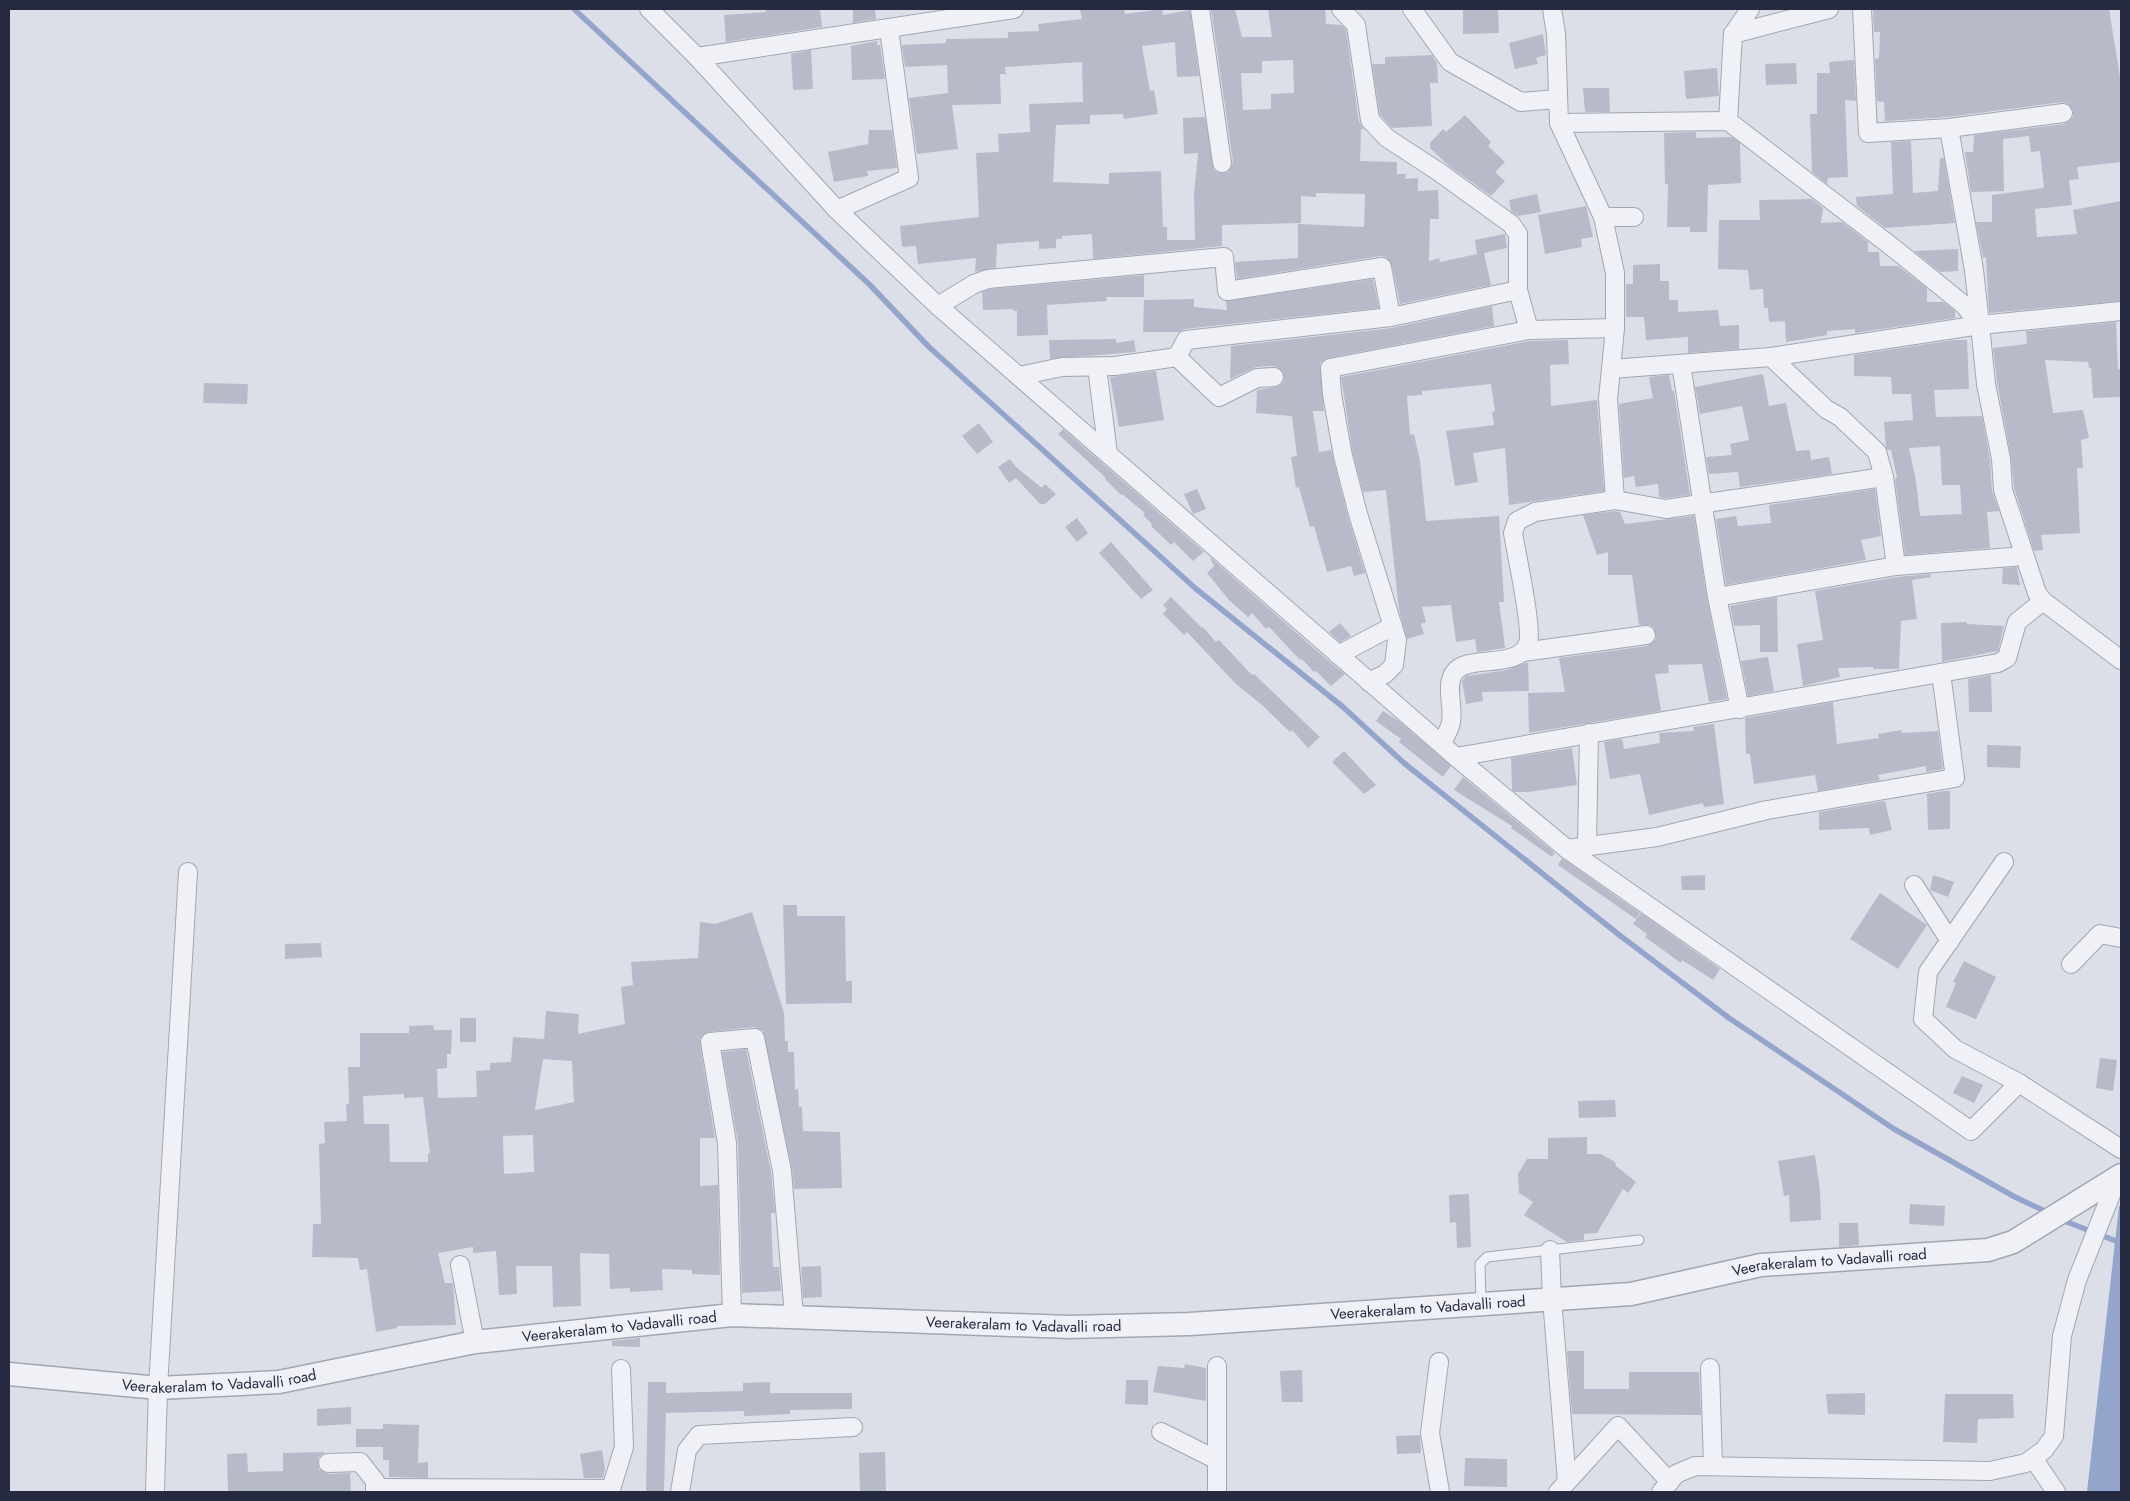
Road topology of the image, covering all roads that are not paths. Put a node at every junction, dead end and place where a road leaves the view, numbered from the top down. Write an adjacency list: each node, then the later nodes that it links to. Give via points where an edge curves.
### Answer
1 (649, 9): 12 (street)
2 (1014, 9): 10 (street)
3 (1200, 9): 18 (street)
4 (1341, 9): 22 (street, via 1356,25 1370,120 1387,138 1511,224 1518,234)
5 (1412, 9): 13 (street, via 1450,62 1521,102)
6 (1552, 9): 13 (street, via 1556,34)
7 (1750, 9): 11 (street)
8 (1829, 9): 11 (street)
9 (1862, 9): 17 (street, via 1868,133)
10 (889, 29): 12 (street); 19 (street, via 909,178)
11 (1733, 34): 15 (street)
12 (697, 57): 19 (street)
13 (1557, 100): 16 (street)
14 (2063, 113): 17 (street)
15 (1728, 121): 16 (street); 26 (street, via 1904,256 1964,305)
16 (1559, 123): 20 (street)
17 (1949, 128): 26 (street, via 1974,270)
18 (1222, 163)
19 (837, 210): 23 (street)
20 (1603, 217): 21 (street); 27 (street, via 1616,273)
21 (1634, 217)
22 (1518, 290): 25 (street); 28 (street)
23 (938, 306): 25 (street, via 974,284 988,280 1224,257 1227,291 1382,267); 34 (street)
24 (2121, 311): 26 (street)
25 (1391, 317): 30 (street, via 1186,340)
26 (1980, 325): 29 (street); 40 (street, via 2003,490)
27 (1615, 328): 28 (street); 33 (street)
28 (1529, 330): 44 (street, via 1330,368 1343,456)
29 (1771, 356): 31 (street); 37 (street, via 1877,452)
30 (1177, 357): 32 (street); 35 (street, via 1219,396 1257,378)
31 (1681, 364): 33 (street); 39 (street)
32 (1097, 366): 34 (street, via 1062,367); 36 (street)
33 (1611, 369): 38 (street, via 1608,400)
34 (1019, 376): 36 (street)
35 (1274, 376)
36 (1108, 454): 47 (street)
37 (1884, 477): 39 (street); 41 (street)
38 (1616, 500): 39 (street, via 1666,510); 46 (street, via 1535,512 1517,521 1513,533 1529,642)
39 (1701, 505): 42 (street)
40 (2024, 556): 41 (street); 43 (street)
41 (1896, 566): 42 (street)
42 (1717, 596): 51 (street)
43 (2043, 601): 48 (street); 49 (street, via 2017,622 2007,658 1998,663)
44 (1393, 626): 47 (street); 50 (street, via 1397,640 1394,665)
45 (1646, 635): 46 (street)
46 (1522, 652): 53 (street, via 1514,657 1463,666 1454,672 1451,722)
47 (1338, 655): 50 (street)
48 (2121, 660)
49 (1941, 673): 51 (street); 55 (street, via 1955,778 1767,810 1657,836)
50 (1369, 682): 53 (street)
51 (1740, 709): 52 (street)
52 (1589, 733): 54 (street); 55 (street)
53 (1442, 743): 54 (street)
54 (1456, 756): 56 (street)
55 (1587, 846): 56 (street)
56 (1567, 849): 63 (street, via 1971,1131)
57 (2004, 862): 61 (street)
58 (188, 872): 79 (street)
59 (1914, 885): 61 (street)
60 (2121, 938): 62 (street, via 2100,934)
61 (1950, 941): 63 (street, via 1928,972 1923,1019 1955,1049)
62 (2071, 964)
63 (2019, 1083): 64 (street)
64 (2121, 1149)
65 (2116, 1189): 69 (street, Veerakeralam to Vadavalli road, via 2084,1200 2013,1242 1988,1250 1761,1265 1631,1294); 82 (street, via 2077,1280 2062,1336 2054,1436)
66 (1639, 1240): 67 (lane)
67 (1550, 1250): 69 (street); 70 (lane, via 1482,1260 1479,1269)
68 (460, 1265): 73 (street)
69 (1552, 1299): 70 (street, Veerakeralam to Vadavalli road); 86 (street)
70 (1481, 1303): 72 (street, Veerakeralam to Vadavalli road, via 1190,1324 1069,1327)
71 (732, 1315): 72 (street, Veerakeralam to Vadavalli road); 72 (street, via 727,1143 710,1042 755,1038 782,1171); 73 (street, Veerakeralam to Vadavalli road)
72 (794, 1316)
73 (475, 1342): 79 (street, Veerakeralam to Vadavalli road, via 279,1382)
74 (1438, 1362): 92 (street, via 1430,1433)
75 (1217, 1366): 83 (street)
76 (1710, 1368): 85 (street)
77 (621, 1369): 88 (street, via 624,1447 611,1490)
78 (9, 1374): 79 (street, Veerakeralam to Vadavalli road)
79 (158, 1388): 89 (street)
80 (853, 1427): 90 (street, via 699,1435 687,1450)
81 (1161, 1432): 83 (street)
82 (2033, 1458): 85 (street, via 2026,1463 1990,1471); 93 (street)
83 (1217, 1460): 91 (street)
84 (328, 1463): 88 (street, via 360,1462 375,1481)
85 (1713, 1466): 87 (street, via 1695,1466 1676,1474)
86 (1562, 1487): 87 (street, via 1618,1426)
87 (1666, 1487)
88 (375, 1490)
89 (155, 1492)
90 (680, 1492)
91 (1217, 1492)
92 (1440, 1492)
93 (2056, 1492)

